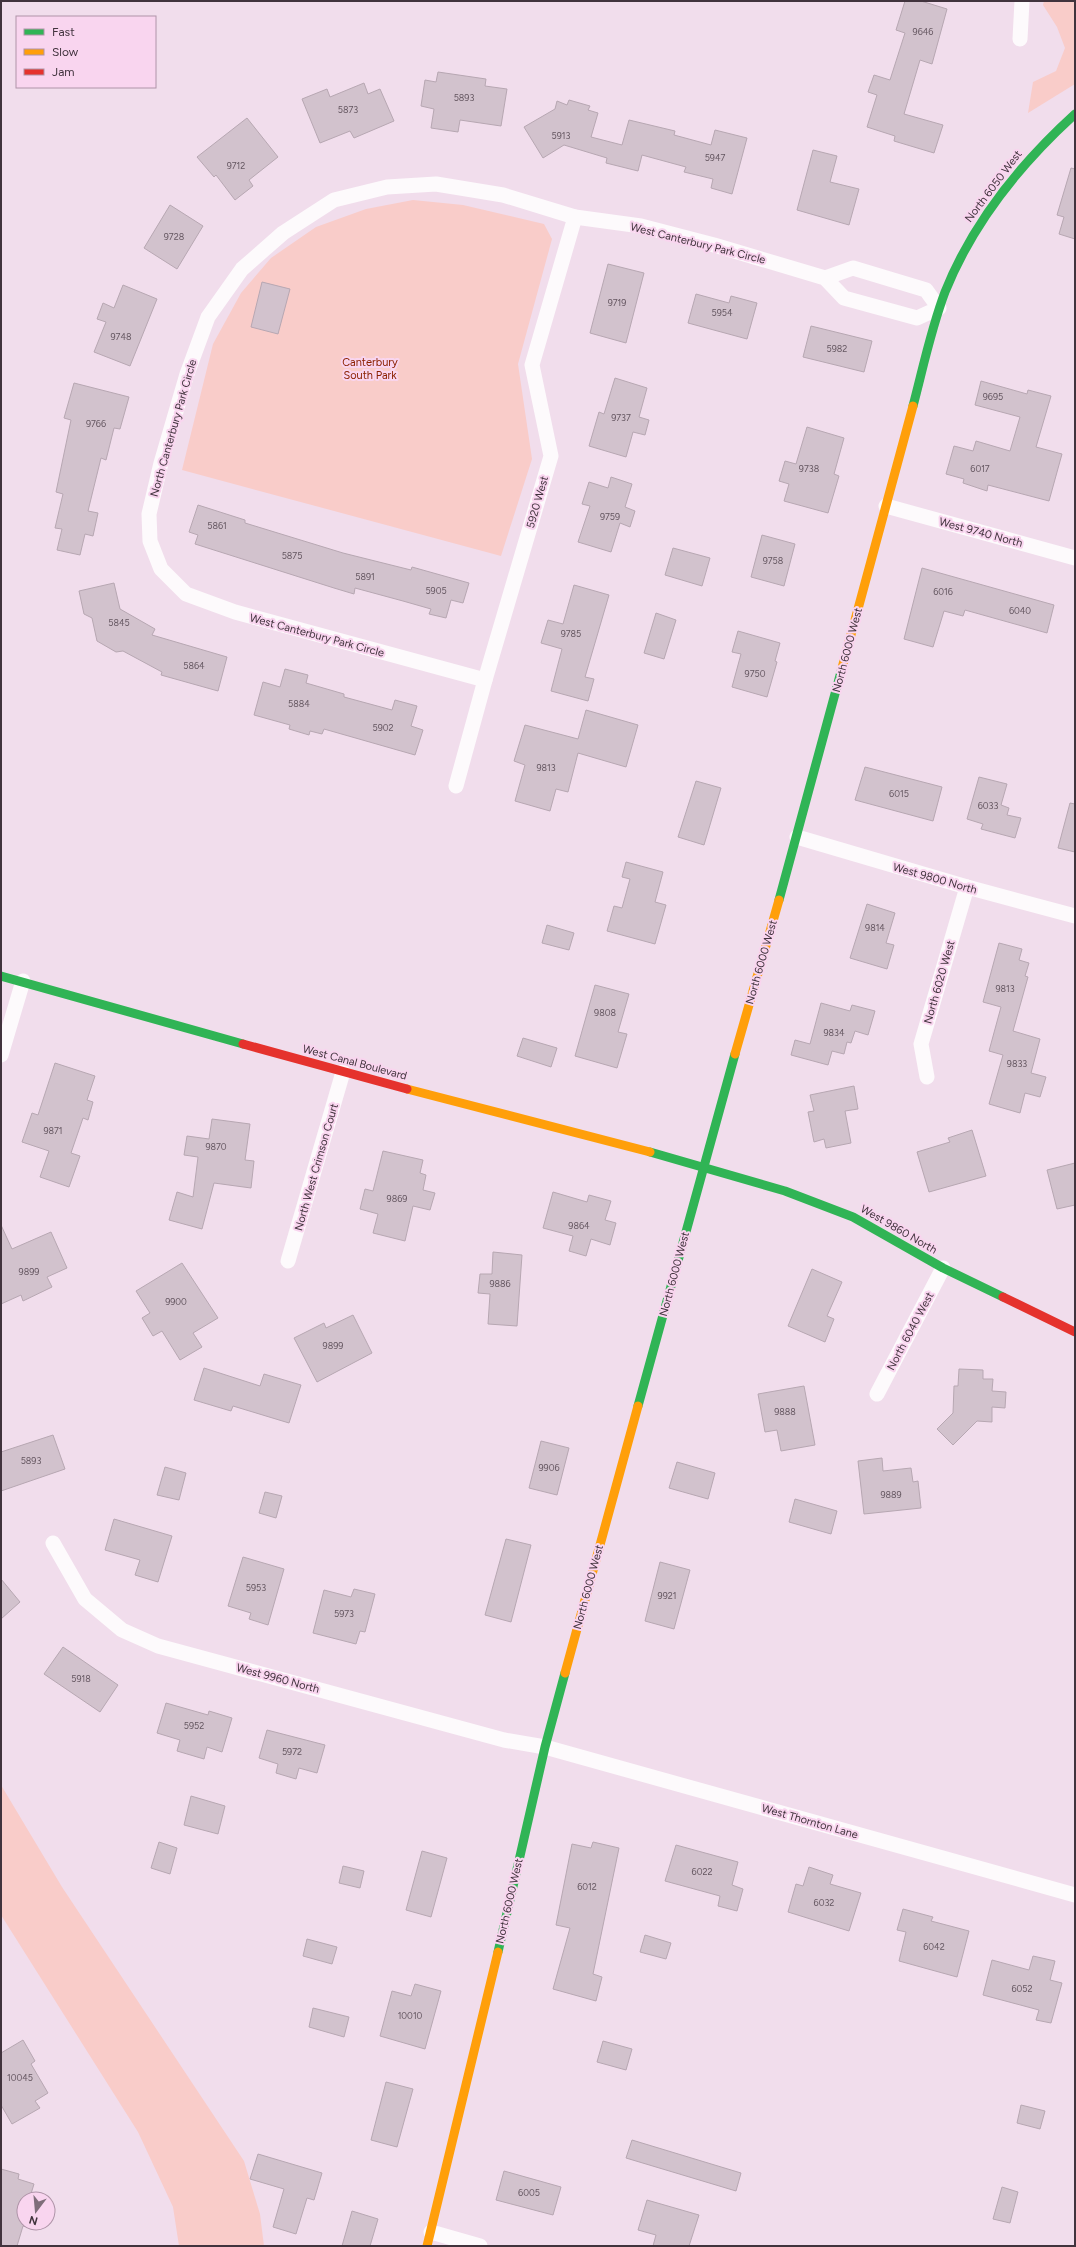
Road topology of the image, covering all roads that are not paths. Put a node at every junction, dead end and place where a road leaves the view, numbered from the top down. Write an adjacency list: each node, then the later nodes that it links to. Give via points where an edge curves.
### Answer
1 (1022, 1): 2 (street)
2 (1020, 39)
3 (1075, 114): 7 (street, North 6050 West, via 1049,136 983,217 965,248)
4 (334, 200): 5 (street, West Canterbury Park Circle, via 387,187 436,184 503,195); 10 (street, North Canterbury Park Circle, via 283,233 242,269 208,317 187,374 149,514 150,541)
5 (575, 217): 6 (street, West Canterbury Park Circle, via 641,226); 11 (street, 5920 West, via 532,365 551,456)
6 (825, 278): 7 (street, via 844,298 917,318); 7 (street, via 853,268 926,290)
7 (939, 308): 8 (street, North 6000 West)
8 (886, 506): 9 (street, West 9740 North); 13 (street, North 6000 West)
9 (1075, 558)
10 (161, 569): 11 (street, West Canterbury Park Circle, via 186,594 235,612)
11 (485, 680): 12 (street, 5920 West)
12 (456, 786)
13 (797, 837): 14 (street, West 9800 North); 21 (street, North 6000 West)
14 (967, 887): 15 (street, West 9800 North); 20 (street, North 6020 West, via 921,1044)
15 (1075, 916)
16 (1, 976): 17 (street, West Canal Boulevard)
17 (23, 981): 18 (street); 19 (street, West Canal Boulevard)
18 (1, 1056)
19 (343, 1072): 21 (street, West Canal Boulevard); 22 (street, North West Crimson Court)
20 (927, 1077)
21 (703, 1167): 23 (street, West 9860 North, via 785,1191 853,1216); 27 (street, North 6000 West)
22 (288, 1261)
23 (943, 1268): 24 (street, West 9860 North); 25 (street, North 6040 West)
24 (1075, 1332)
25 (877, 1394)
26 (53, 1543): 27 (street, West 9960 North, via 85,1599 122,1630 158,1646 504,1740)
27 (545, 1747): 28 (street, West Thornton Lane); 29 (street, North 6000 West)
28 (1075, 1895)
29 (429, 2239): 30 (street)
30 (480, 2246)

